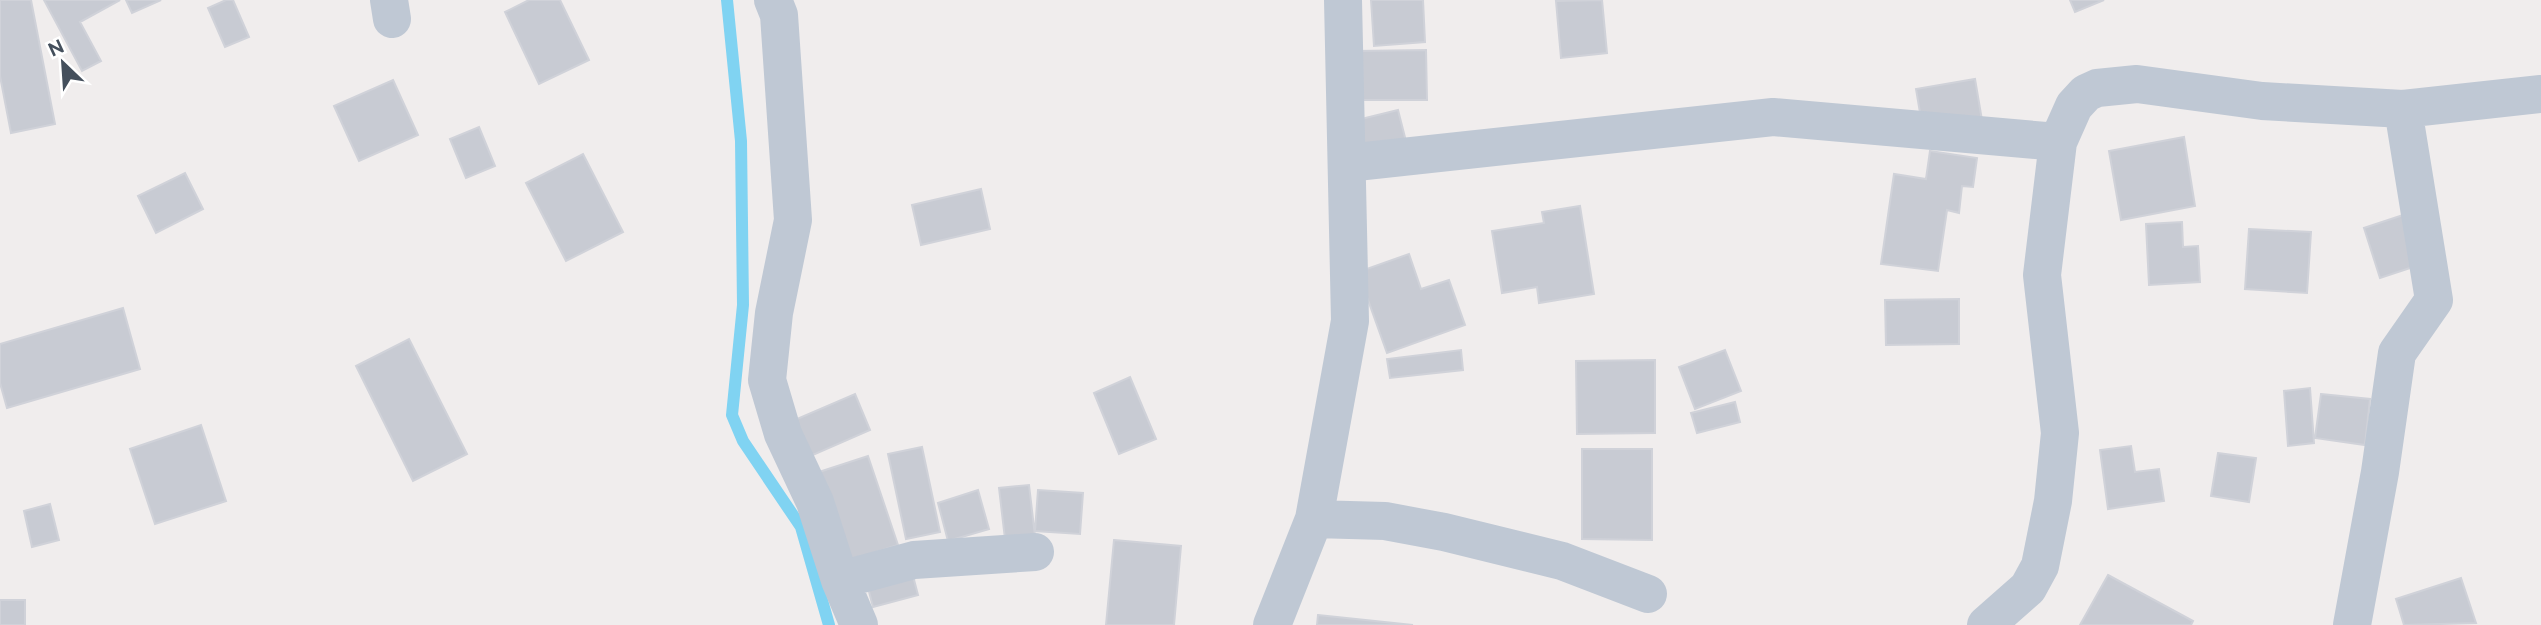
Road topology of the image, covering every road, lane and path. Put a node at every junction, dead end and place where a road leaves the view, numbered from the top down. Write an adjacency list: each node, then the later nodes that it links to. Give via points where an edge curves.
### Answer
1 (773, 0): 9 (street, via 779,15 793,220 774,313 767,380)
2 (1343, 0): 6 (street)
3 (2541, 94): 4 (street)
4 (2403, 109): 5 (street, via 2262,102 2137,84 2109,85 2086,93 2074,106); 14 (street, via 2434,300 2397,353)
5 (2059, 142): 6 (street, via 1773,117); 13 (street, via 2042,275 2060,433 2053,501 2040,566 2028,588)
6 (1347, 163): 7 (street, via 1350,321)
7 (1314, 519): 10 (street, via 1385,521 1444,532 1562,561); 12 (street)
8 (1035, 552): 9 (street, via 914,560)
9 (840, 580): 11 (street)
10 (1648, 594)
11 (859, 625)
12 (1272, 625)
13 (1986, 625)
14 (2352, 625)

